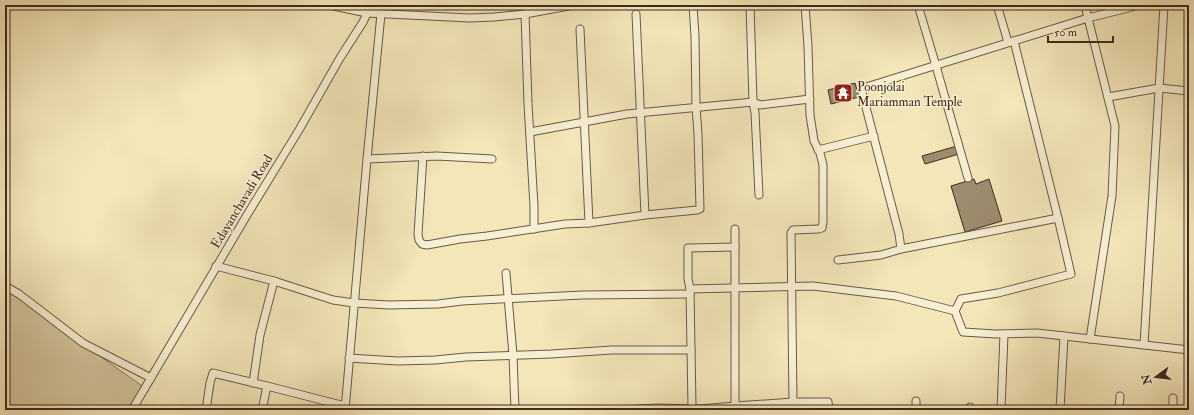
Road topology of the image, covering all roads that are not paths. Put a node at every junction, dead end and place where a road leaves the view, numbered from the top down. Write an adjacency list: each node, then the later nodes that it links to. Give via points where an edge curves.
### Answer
1 (329, 5): 12 (street)
2 (371, 5): 12 (street, Edayanchavadi Road)
3 (574, 5): 14 (street)
4 (693, 5): 25 (street)
5 (750, 5): 24 (street)
6 (806, 5): 23 (street)
7 (918, 5): 19 (street)
8 (997, 5): 18 (street)
9 (1085, 5): 16 (street)
10 (1132, 5): 16 (street)
11 (1164, 5): 20 (street)
12 (367, 13): 13 (street); 44 (street, Edayanchavadi Road, via 300,130)
13 (381, 14): 14 (street, via 470,18); 32 (street)
14 (525, 14): 28 (street)
15 (636, 14): 26 (street)
16 (1088, 18): 18 (street); 22 (street)
17 (580, 29): 27 (street)
18 (1011, 42): 19 (street); 37 (street)
19 (936, 66): 29 (street, via 863,88); 34 (street)
20 (1159, 88): 21 (street); 22 (street); 57 (street)
21 (1189, 90)
22 (1108, 97): 56 (street, via 1115,126 1112,196)
23 (810, 100): 24 (street, via 760,105); 30 (street, via 814,141)
24 (753, 102): 25 (street); 35 (street)
25 (696, 107): 26 (street); 36 (street, via 700,209)
26 (641, 113): 27 (street); 36 (street)
27 (584, 122): 28 (street); 38 (street)
28 (530, 132): 39 (street)
29 (874, 136): 30 (street); 42 (street)
30 (818, 150): 48 (street, via 823,165 822,228 793,230 791,233)
31 (423, 156): 32 (street); 33 (street); 39 (street, via 418,234 422,244)
32 (367, 159): 52 (street)
33 (492, 159)
34 (968, 178)
35 (759, 195)
36 (645, 215): 38 (street)
37 (1058, 218): 42 (street); 53 (street, via 1071,274 998,293 961,299)
38 (588, 223): 39 (street)
39 (534, 229)
40 (734, 229): 41 (street)
41 (735, 247): 49 (street); 50 (street, via 688,248)
42 (901, 249): 43 (street, via 881,255)
43 (838, 260)
44 (216, 266): 46 (street); 62 (street, Edayanchavadi Road)
45 (506, 273): 51 (street)
46 (274, 281): 52 (street, via 333,300); 63 (street, via 260,335)
47 (5, 286): 62 (street, via 83,343)
48 (792, 286): 49 (street); 53 (street, via 813,286 896,296); 68 (street)
49 (735, 288): 50 (street); 69 (street)
50 (690, 292): 51 (street); 58 (street)
51 (509, 300): 52 (street, via 425,304); 60 (street)
52 (354, 303): 61 (street)
53 (955, 311): 54 (street, via 963,332)
54 (1004, 334): 55 (street, via 1037,333); 81 (street)
55 (1064, 336): 56 (street); 82 (street)
56 (1090, 339): 57 (street)
57 (1144, 345): 59 (street)
58 (691, 350): 60 (street, via 612,350); 72 (street)
59 (1189, 350)
60 (513, 355): 61 (street, via 398,361); 77 (street)
61 (349, 358): 71 (street)
62 (151, 378): 74 (street, Edayanchavadi Road)
63 (253, 383): 64 (street); 75 (street, via 213,373)
64 (267, 386): 71 (street); 76 (street)
65 (1120, 396): 83 (street)
66 (1173, 398): 84 (street)
67 (916, 401): 80 (street)
68 (793, 402): 70 (street); 79 (street, via 828,402)
69 (735, 406): 70 (street); 72 (street)
70 (778, 406)
71 (345, 408)
72 (692, 408): 73 (street)
73 (657, 409): 78 (street)
74 (132, 410)
75 (206, 410)
76 (262, 410)
77 (515, 410)
78 (620, 410)
79 (829, 410)
80 (916, 410)
81 (1001, 410)
82 (1060, 410)
83 (1119, 410)
84 (1173, 410)

